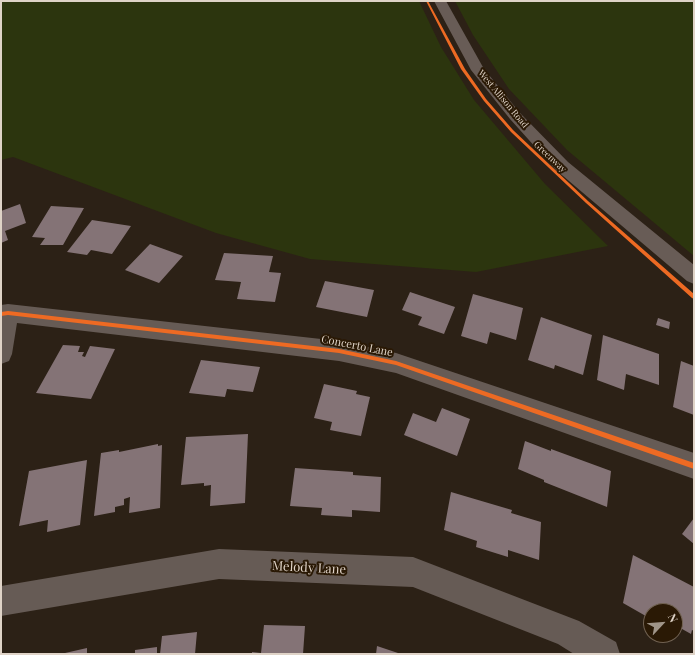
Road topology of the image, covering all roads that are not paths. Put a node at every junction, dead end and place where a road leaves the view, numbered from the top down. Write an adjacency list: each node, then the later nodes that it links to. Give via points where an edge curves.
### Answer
1 (440, 1): 2 (street, West Allison Road, via 478,70 562,166)
2 (694, 276)
3 (5, 313): 4 (street); 5 (street, Concerto Lane, via 339,351 375,358)
4 (1, 354)
5 (694, 466)
6 (1, 601): 7 (street, Melody Lane, via 219,564 413,572 568,632)
7 (604, 654)

